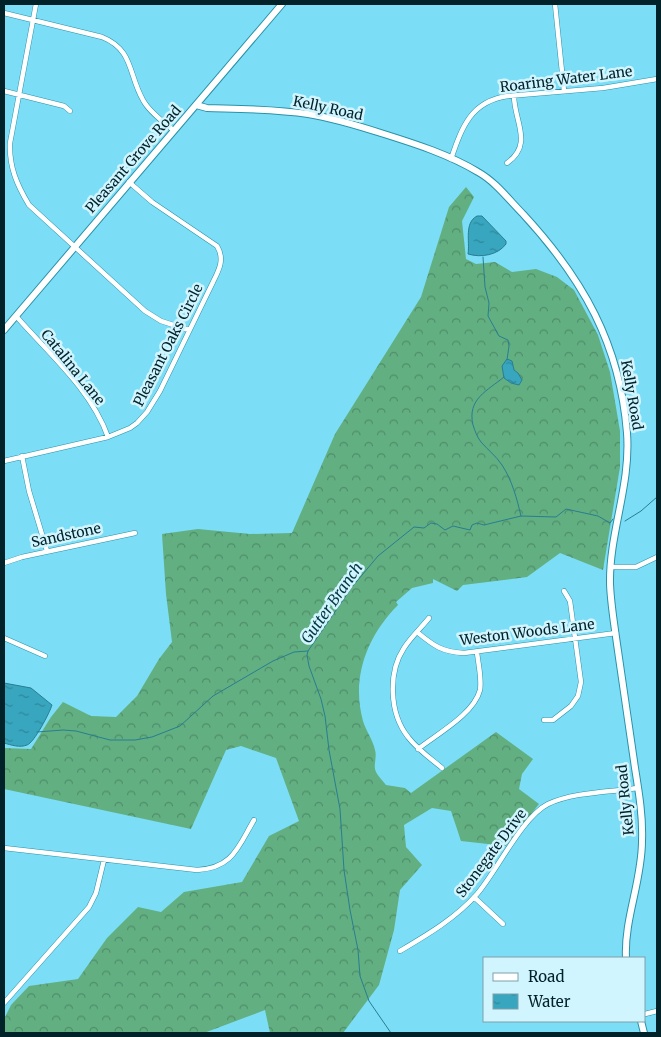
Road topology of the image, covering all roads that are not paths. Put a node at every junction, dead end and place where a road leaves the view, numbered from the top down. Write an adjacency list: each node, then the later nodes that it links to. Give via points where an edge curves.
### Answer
1 (36, 4): 5 (street)
2 (282, 4): 11 (street, Pleasant Grove Road)
3 (556, 4): 8 (street)
4 (4, 13): 5 (street)
5 (33, 20): 9 (street); 13 (street, via 102,36 114,42 123,51 143,101)
6 (657, 79): 8 (street, Roaring Water Lane)
7 (4, 91): 9 (street)
8 (564, 91): 10 (street, Roaring Water Lane)
9 (19, 95): 12 (street, via 64,106); 15 (street)
10 (514, 96): 16 (street, Roaring Water Lane, via 488,102 472,114 462,128); 17 (street, via 522,141 518,152)
11 (196, 105): 13 (street, Pleasant Grove Road); 16 (street, Kelly Road, via 325,117)
12 (70, 111)
13 (174, 131): 18 (street, Pleasant Grove Road)
14 (4, 155): 15 (street)
15 (10, 155): 19 (street, via 14,175 29,205)
16 (452, 159): 30 (street, Kelly Road, via 488,179 550,244 583,292 608,342 622,399 628,451)
17 (507, 163)
18 (129, 182): 19 (street, Pleasant Grove Road); 22 (street, Pleasant Oaks Circle, via 211,241 220,252 220,267)
19 (74, 246): 20 (street, Pleasant Grove Road); 22 (street, via 145,312)
20 (16, 316): 21 (street, Pleasant Grove Road); 23 (street, Catalina Lane, via 84,395)
21 (4, 330)
22 (190, 330): 23 (street, Pleasant Oaks Circle, via 147,412 130,428)
23 (108, 437): 24 (street, Pleasant Oaks Circle)
24 (22, 456): 25 (street, Pleasant Oaks Circle); 27 (street)
25 (4, 461)
26 (134, 533): 27 (street, Sandstone)
27 (47, 551): 29 (street, Sandstone)
28 (657, 557): 30 (street, via 636,567)
29 (4, 563)
30 (611, 567): 34 (street, Kelly Road)
31 (564, 591): 36 (street, via 570,601)
32 (430, 618): 33 (street)
33 (417, 632): 37 (street, Weston Woods Lane, via 433,645 449,652); 40 (street, via 396,666 393,689 396,712 406,735)
34 (616, 633): 36 (street, Weston Woods Lane); 42 (street, Kelly Road)
35 (4, 638): 38 (street)
36 (575, 638): 37 (street, Weston Woods Lane); 39 (street, via 581,682 578,696 553,720)
37 (477, 652): 40 (street, via 480,689 475,703)
38 (45, 656)
39 (544, 720)
40 (418, 749): 41 (street)
41 (442, 768)
42 (638, 788): 46 (street, Stonegate Drive, via 565,798 542,807); 49 (street, Kelly Road, via 642,846)
43 (254, 820): 45 (street, via 231,857 214,868 197,870)
44 (4, 848): 45 (street)
45 (104, 860): 50 (street, via 89,907)
46 (474, 897): 47 (street); 48 (street, Stonegate Drive, via 452,917)
47 (503, 924)
48 (400, 951)
49 (626, 957)
50 (4, 1003)

